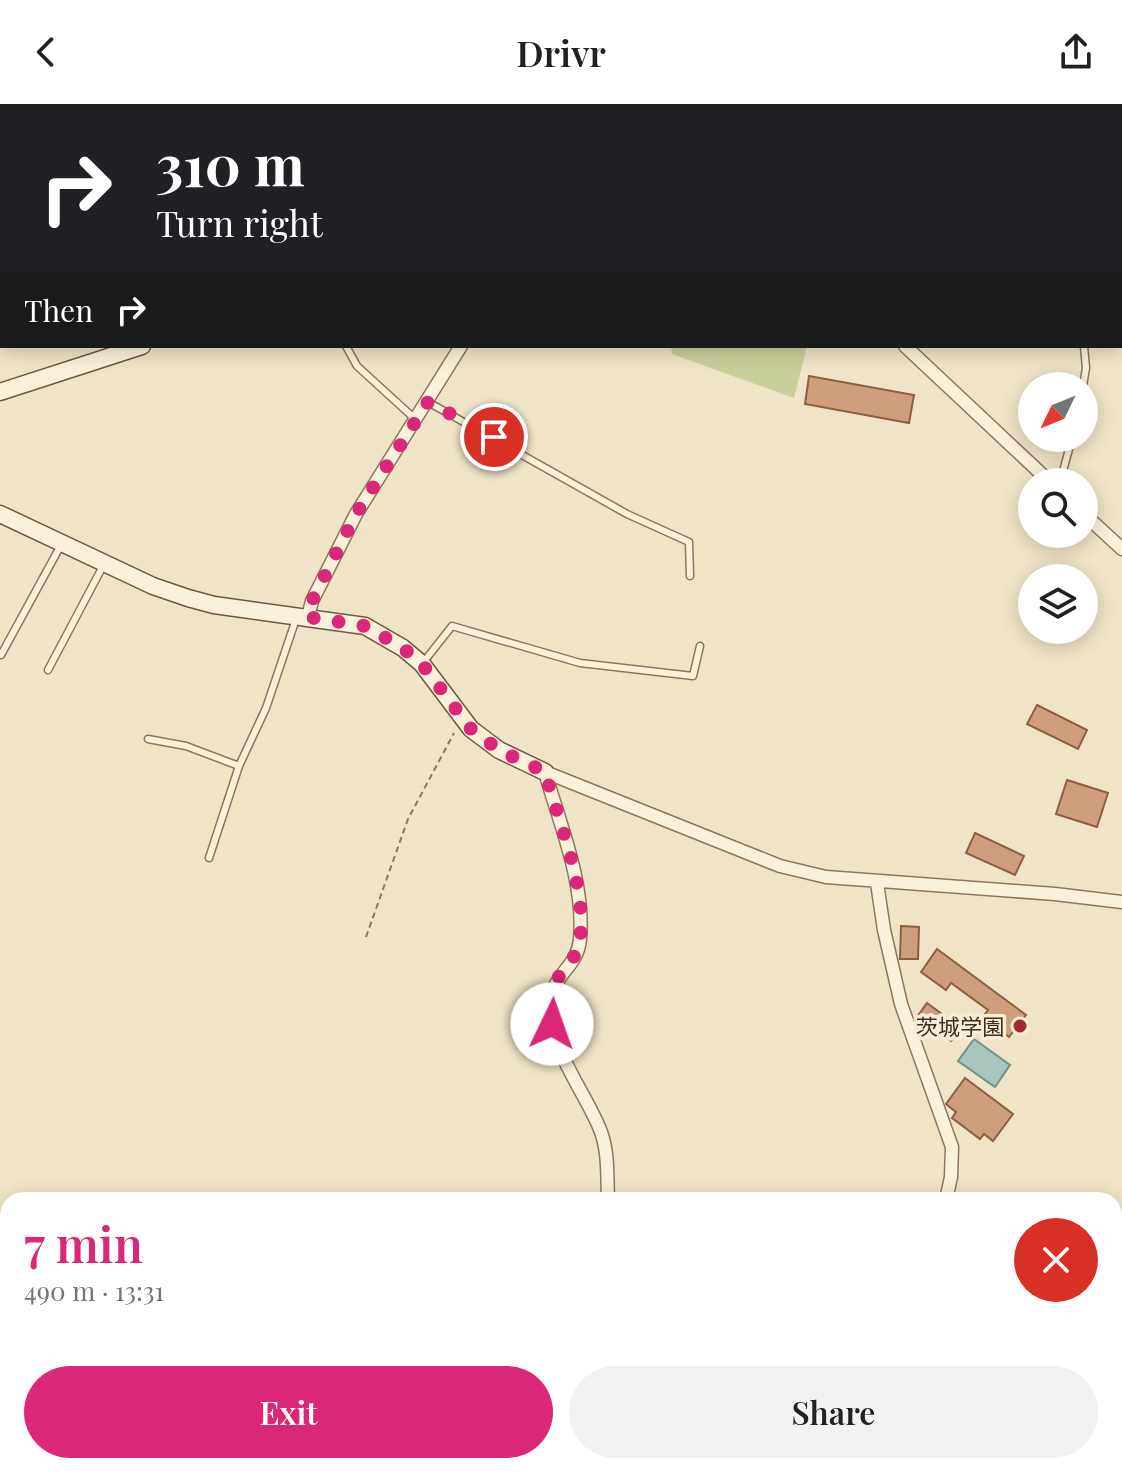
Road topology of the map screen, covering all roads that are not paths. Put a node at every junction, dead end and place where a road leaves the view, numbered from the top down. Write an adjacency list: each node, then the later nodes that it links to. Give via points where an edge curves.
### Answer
1 (136, 348): 7 (street)
2 (347, 348): 9 (lane, via 357,366)
3 (460, 348): 8 (street)
4 (907, 348): 10 (street)
5 (1084, 348): 6 (lane)
6 (1085, 372)
7 (0, 392)
8 (428, 402): 9 (street); 16 (lane, via 627,514 689,542)
9 (416, 420): 17 (street, via 356,514)
10 (1035, 468)
11 (0, 514): 13 (street)
12 (1098, 527): 14 (street)
13 (62, 542): 15 (street); 19 (lane)
14 (1122, 549)
15 (104, 562): 17 (street, via 188,598); 21 (lane)
16 (690, 576)
17 (302, 616): 20 (street, via 365,626); 23 (lane)
18 (700, 646): 20 (lane, via 693,676 580,663 452,626)
19 (1, 655)
20 (422, 664): 24 (street, via 471,729 499,750)
21 (48, 670)
22 (148, 739): 23 (lane, via 186,746)
23 (239, 766): 25 (lane)
24 (545, 772): 26 (street, via 780,866); 28 (street, via 580,896 580,942 551,989 552,1024 564,1061 600,1129)
25 (209, 858)
26 (877, 883): 27 (street); 29 (street, via 901,1004 952,1147)
27 (1122, 902)
28 (608, 1192)
29 (948, 1192)

